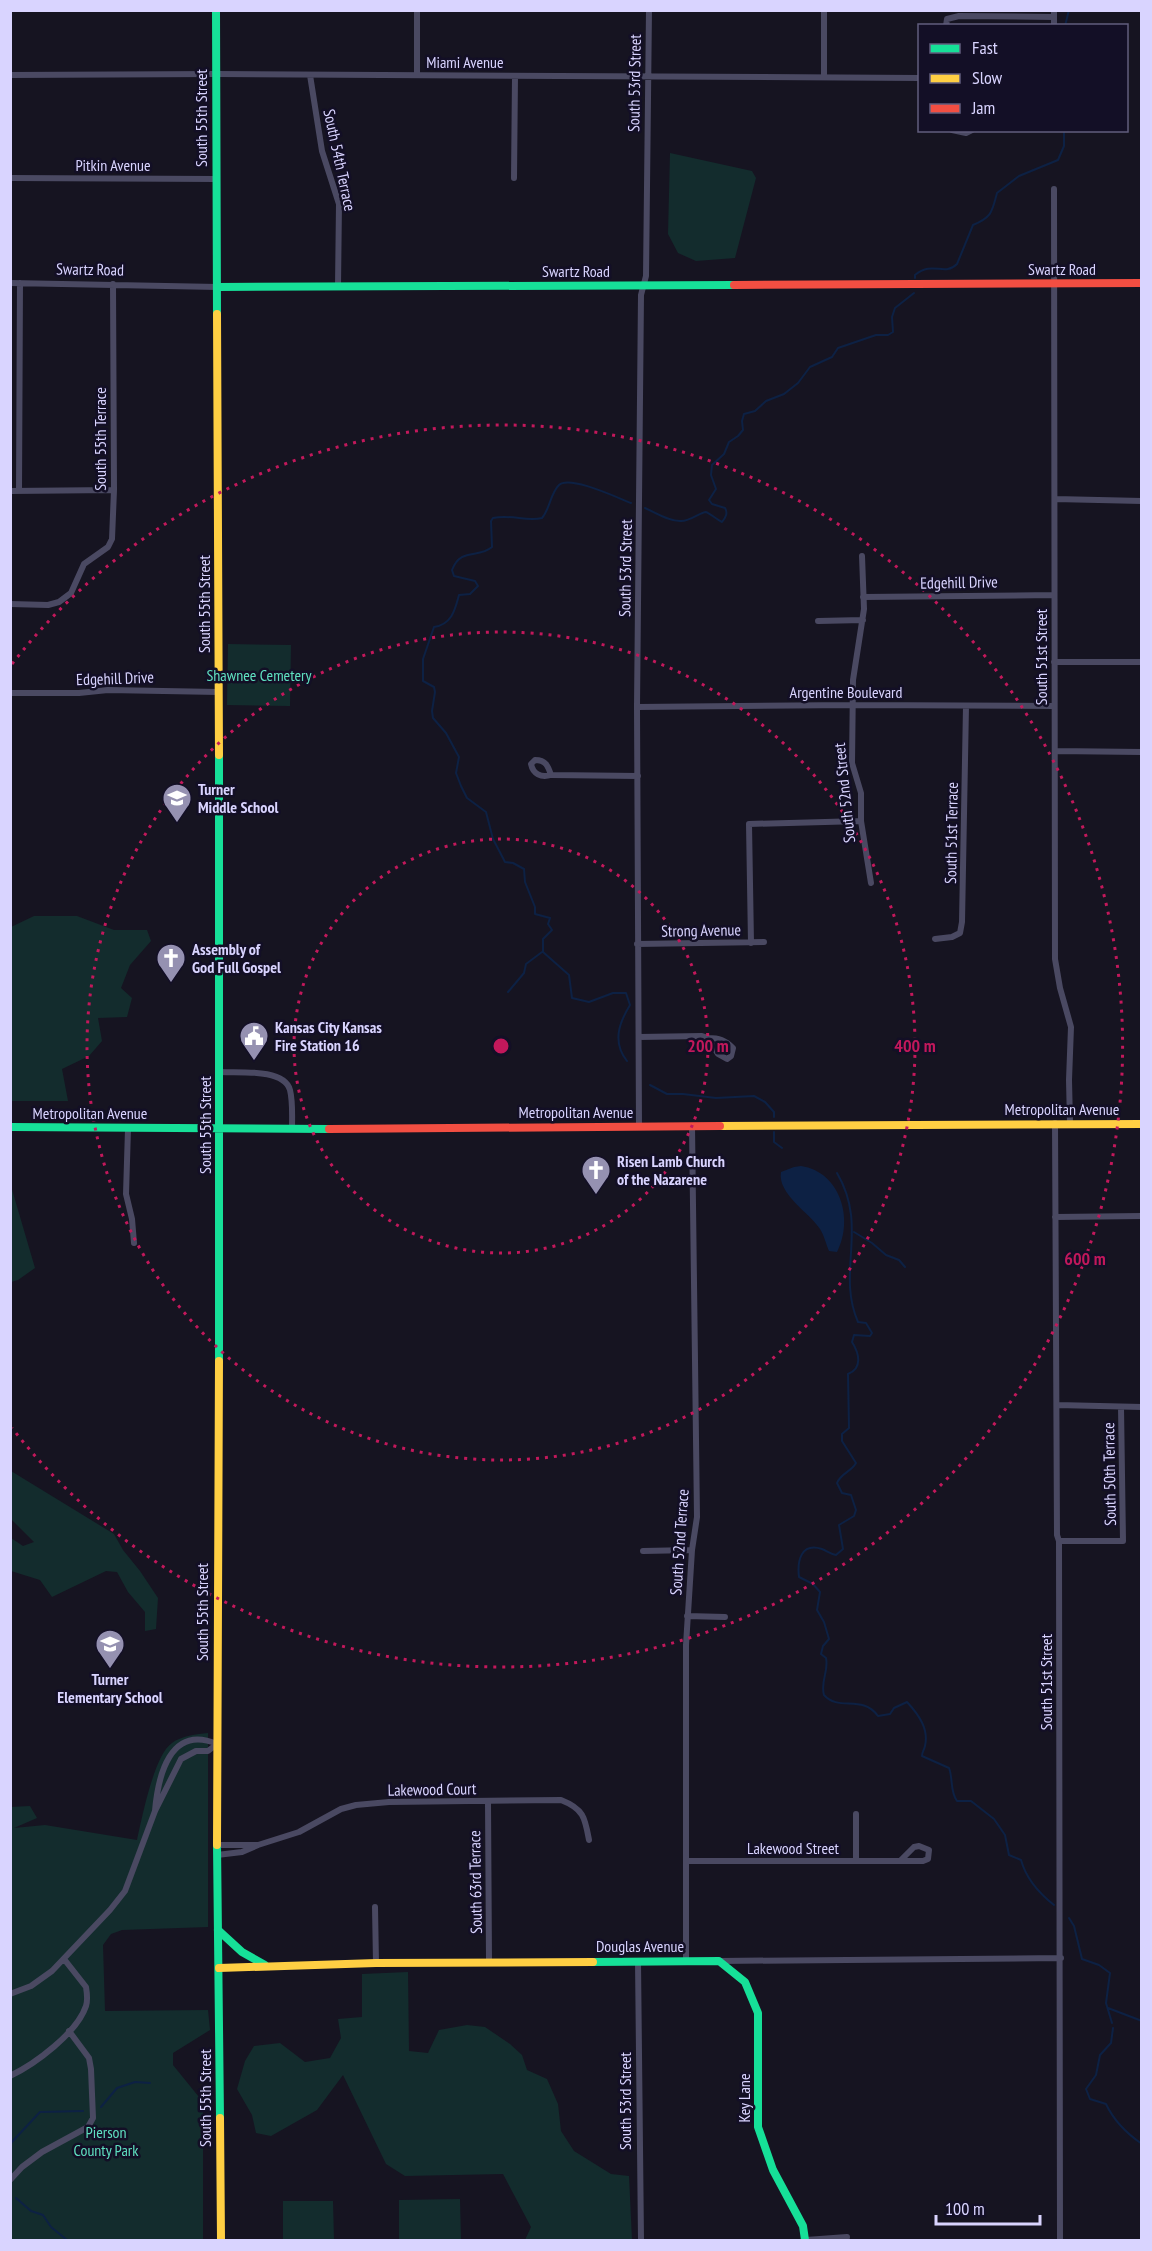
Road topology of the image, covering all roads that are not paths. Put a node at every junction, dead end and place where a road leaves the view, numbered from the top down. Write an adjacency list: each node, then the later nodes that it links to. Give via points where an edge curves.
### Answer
1 (216, 10): 7 (street, South 55th Street)
2 (417, 10): 10 (street)
3 (649, 10): 12 (street, South 53rd Street)
4 (824, 10): 13 (street)
5 (1054, 14): 6 (street, via 959,16)
6 (946, 22)
7 (216, 74): 8 (street, Miami Avenue); 9 (street, Miami Avenue); 17 (street, South 55th Street)
8 (10, 75)
9 (310, 75): 10 (street, Miami Avenue); 25 (street, South 54th Terrace, via 322,151 340,208)
10 (417, 75): 11 (street, Miami Avenue)
11 (515, 76): 12 (street, Miami Avenue); 16 (street)
12 (648, 76): 13 (street, Miami Avenue); 24 (street, South 53rd Street)
13 (824, 77): 14 (street, Miami Avenue)
14 (918, 78)
15 (10, 178): 17 (street, Pitkin Avenue)
16 (514, 178)
17 (216, 179): 26 (street, South 55th Street)
18 (1054, 189): 23 (street, South 51st Street)
19 (10, 283): 20 (street, Swartz Road)
20 (20, 283): 22 (street, Swartz Road); 29 (street)
21 (1142, 283): 23 (street, Swartz Road)
22 (113, 284): 26 (street, Swartz Road); 27 (street, South 55th Terrace)
23 (1054, 284): 24 (street, Swartz Road); 30 (street, South 51st Street)
24 (643, 285): 25 (street, Swartz Road); 45 (street, South 53rd Street)
25 (338, 286): 26 (street, Swartz Road)
26 (218, 287): 40 (street, South 55th Street)
27 (114, 490): 29 (street); 35 (street, South 55th Terrace, via 112,539 108,547 84,564 69,596 48,605)
28 (10, 491): 29 (street)
29 (20, 491)
30 (1055, 499): 31 (street); 33 (street, South 51st Street)
31 (1142, 501)
32 (862, 556): 34 (street, South 52nd Street)
33 (1054, 595): 34 (street, Edgehill Drive); 38 (street, South 51st Street)
34 (863, 597): 36 (street, South 52nd Street)
35 (10, 604)
36 (863, 620): 37 (street); 42 (street, South 52nd Street)
37 (818, 621)
38 (1054, 662): 39 (street); 44 (street, South 51st Street)
39 (1142, 662)
40 (219, 692): 41 (street, Edgehill Drive); 58 (street, South 55th Street)
41 (10, 693)
42 (852, 705): 43 (street, Argentine Boulevard); 45 (street, Argentine Boulevard); 50 (street, South 52nd Street, via 852,763 861,794)
43 (966, 706): 44 (street, Argentine Boulevard); 52 (street, South 51st Terrace, via 962,922 960,933)
44 (1054, 706): 46 (street, South 51st Street)
45 (637, 707): 49 (street, South 53rd Street)
46 (1054, 751): 47 (street); 59 (street, South 51st Street, via 1055,959 1071,1027)
47 (1142, 752)
48 (551, 775): 49 (street)
49 (638, 776): 55 (street, South 53rd Street)
50 (861, 821): 51 (street, South 52nd Street); 54 (street, via 749,824)
51 (871, 883)
52 (935, 939)
53 (764, 942): 54 (street, Strong Avenue)
54 (751, 943): 55 (street, Strong Avenue)
55 (637, 944): 56 (street, South 53rd Street)
56 (639, 1037): 57 (street); 62 (street, South 53rd Street)
57 (708, 1038)
58 (220, 1072): 65 (street, South 55th Street); 67 (street, via 271,1074 285,1081 291,1092)
59 (1070, 1123): 60 (street, Metropolitan Avenue); 61 (street, Metropolitan Avenue)
60 (1055, 1124): 63 (street, Metropolitan Avenue); 69 (street, South 51st Street)
61 (1142, 1124)
62 (639, 1126): 63 (street, Metropolitan Avenue); 67 (street, Metropolitan Avenue)
63 (692, 1126): 75 (street, South 52nd Terrace, via 697,1517)
64 (10, 1127): 66 (street, Metropolitan Avenue)
65 (220, 1127): 66 (street, Metropolitan Avenue); 67 (street, Metropolitan Avenue); 79 (street, South 55th Street)
66 (128, 1129): 70 (street, via 126,1194)
67 (292, 1129)
68 (1142, 1216): 69 (street)
69 (1055, 1217): 71 (street, South 51st Street)
70 (134, 1243)
71 (1057, 1405): 72 (street); 74 (street, South 51st Street)
72 (1121, 1407): 73 (street); 74 (street, South 50th Terrace, via 1123,1540)
73 (1142, 1407)
74 (1059, 1541): 90 (street, South 51st Street)
75 (692, 1550): 76 (street); 77 (street, South 52nd Terrace)
76 (643, 1551)
77 (687, 1617): 78 (street); 85 (street, South 52nd Terrace)
78 (725, 1617)
79 (217, 1744): 81 (street, via 181,1759); 81 (street, via 194,1740 175,1749 164,1767); 84 (street, South 55th Street)
80 (488, 1802): 83 (street, Lakewood Court, via 561,1800 573,1804 582,1814); 84 (street, Lakewood Court, via 356,1805 299,1832 242,1852); 92 (street, South 63rd Terrace)
81 (155, 1811): 91 (street, via 125,1891)
82 (856, 1814): 86 (street)
83 (589, 1840)
84 (217, 1850): 89 (street, South 55th Street)
85 (686, 1861): 86 (street, Lakewood Street); 94 (street, South 52nd Terrace)
86 (856, 1861): 87 (street, Lakewood Street)
87 (900, 1861)
88 (375, 1907): 96 (street)
89 (218, 1930): 97 (street, via 242,1952); 98 (street, South 55th Street)
90 (1061, 1958): 95 (street, Douglas Avenue); 107 (street, South 51st Street)
91 (64, 1959): 99 (street, via 42,1980); 100 (street, via 86,1987 87,1997 86,2006)
92 (489, 1961): 93 (street, Douglas Avenue); 96 (street, Douglas Avenue)
93 (638, 1961): 94 (street, Douglas Avenue); 105 (street, South 53rd Street)
94 (686, 1961): 95 (street, Douglas Avenue)
95 (719, 1961): 106 (street, Key Lane, via 745,1982 758,2013 758,2127 773,2170 803,2226)
96 (376, 1963): 97 (street, Douglas Avenue)
97 (266, 1966): 98 (street, Douglas Avenue)
98 (219, 1968): 104 (street, South 55th Street)
99 (10, 1994)
100 (69, 2031): 101 (street, via 40,2059); 102 (street, via 89,2058 93,2118 88,2127 42,2152)
101 (10, 2076)
102 (10, 2180)
103 (847, 2237): 106 (street)
104 (221, 2241)
105 (641, 2241)
106 (806, 2241)
107 (1060, 2241)

